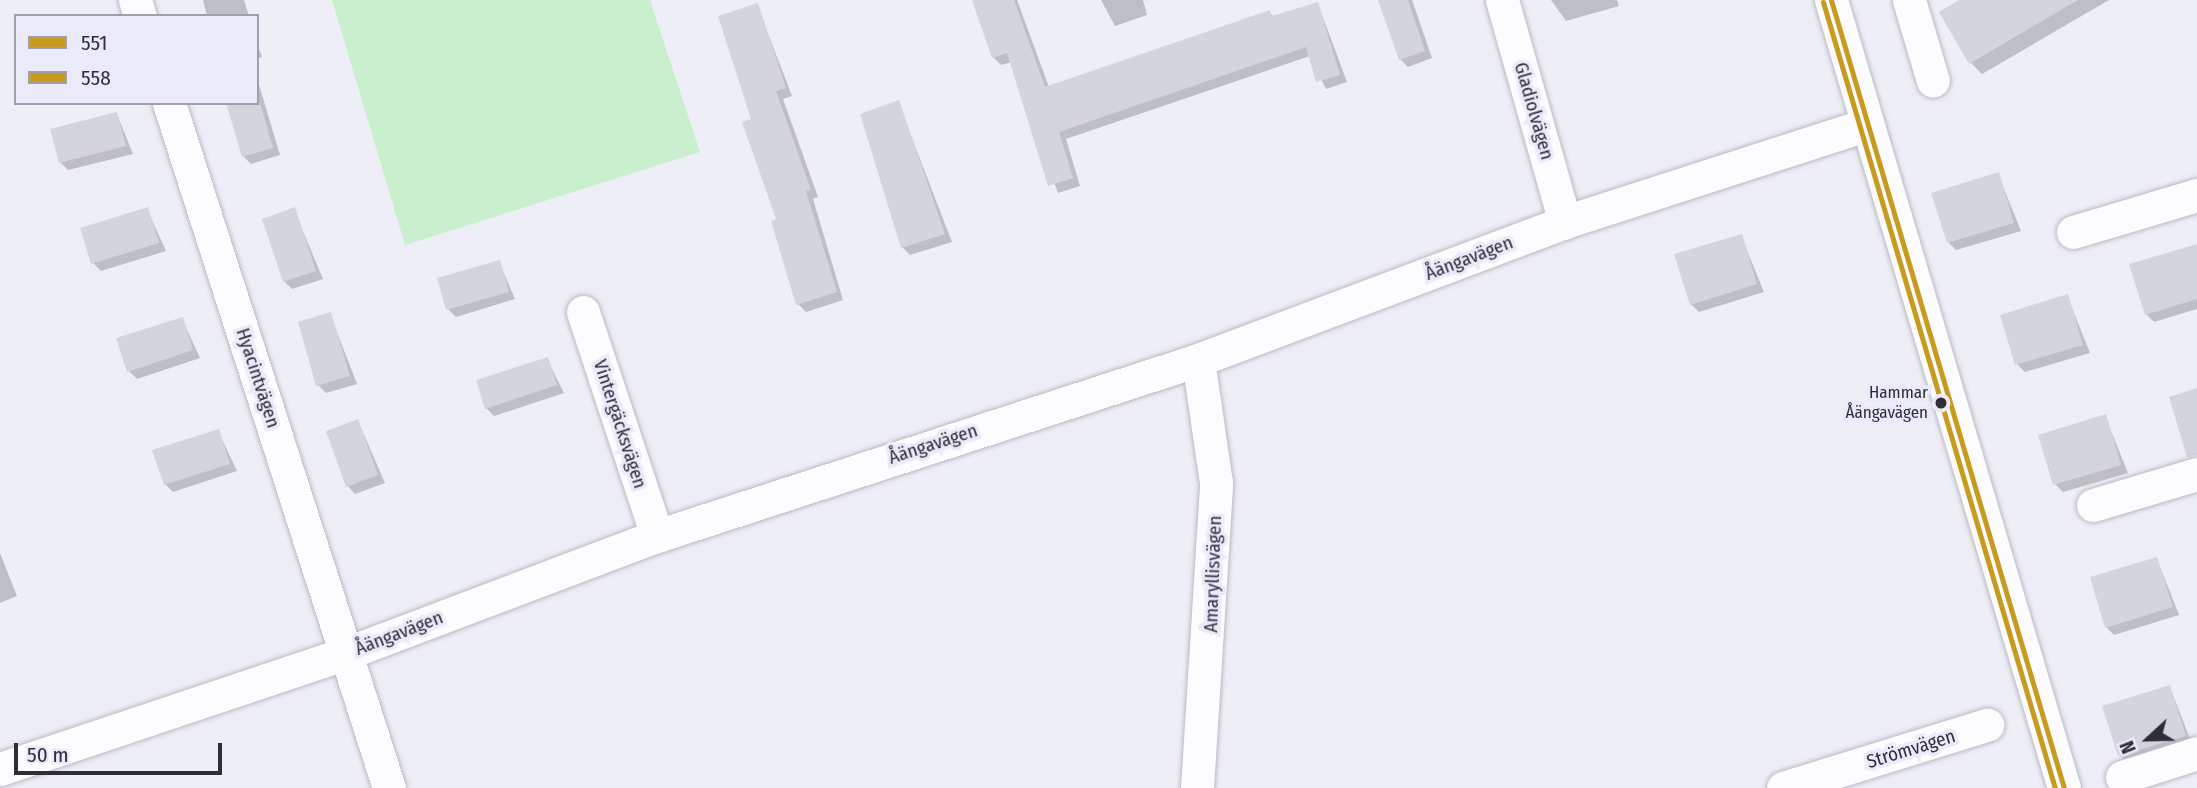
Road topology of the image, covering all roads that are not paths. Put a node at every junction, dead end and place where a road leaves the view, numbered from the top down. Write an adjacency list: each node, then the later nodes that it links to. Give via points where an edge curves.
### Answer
1 (1502, 0): 9 (street, Gladiolvägen)
2 (1808, 0): 7 (street)
3 (1831, 0): 7 (street)
4 (1909, 0): 5 (street)
5 (1933, 81)
6 (170, 105): 16 (street, Hyacintvägen)
7 (1857, 127): 9 (street, Åängavägen); 25 (street); 26 (street)
8 (2197, 195): 10 (street)
9 (1565, 222): 12 (street, Åängavägen)
10 (2073, 232)
11 (583, 312): 15 (street, Vintergäcksvägen)
12 (1198, 360): 15 (street, Åängavägen); 23 (street, Amaryllisvägen, via 1216,483)
13 (2197, 474): 14 (street)
14 (2093, 505)
15 (657, 536): 16 (street, Åängavägen)
16 (347, 653): 19 (street, Åängavägen); 22 (street, Hyacintvägen)
17 (1987, 725): 21 (street, Strömvägen)
18 (2197, 753): 20 (street)
19 (0, 769)
20 (2122, 776)
21 (1837, 780): 24 (street, Strömvägen)
22 (389, 788)
23 (1197, 788)
24 (1783, 788)
25 (2040, 788)
26 (2064, 788)

